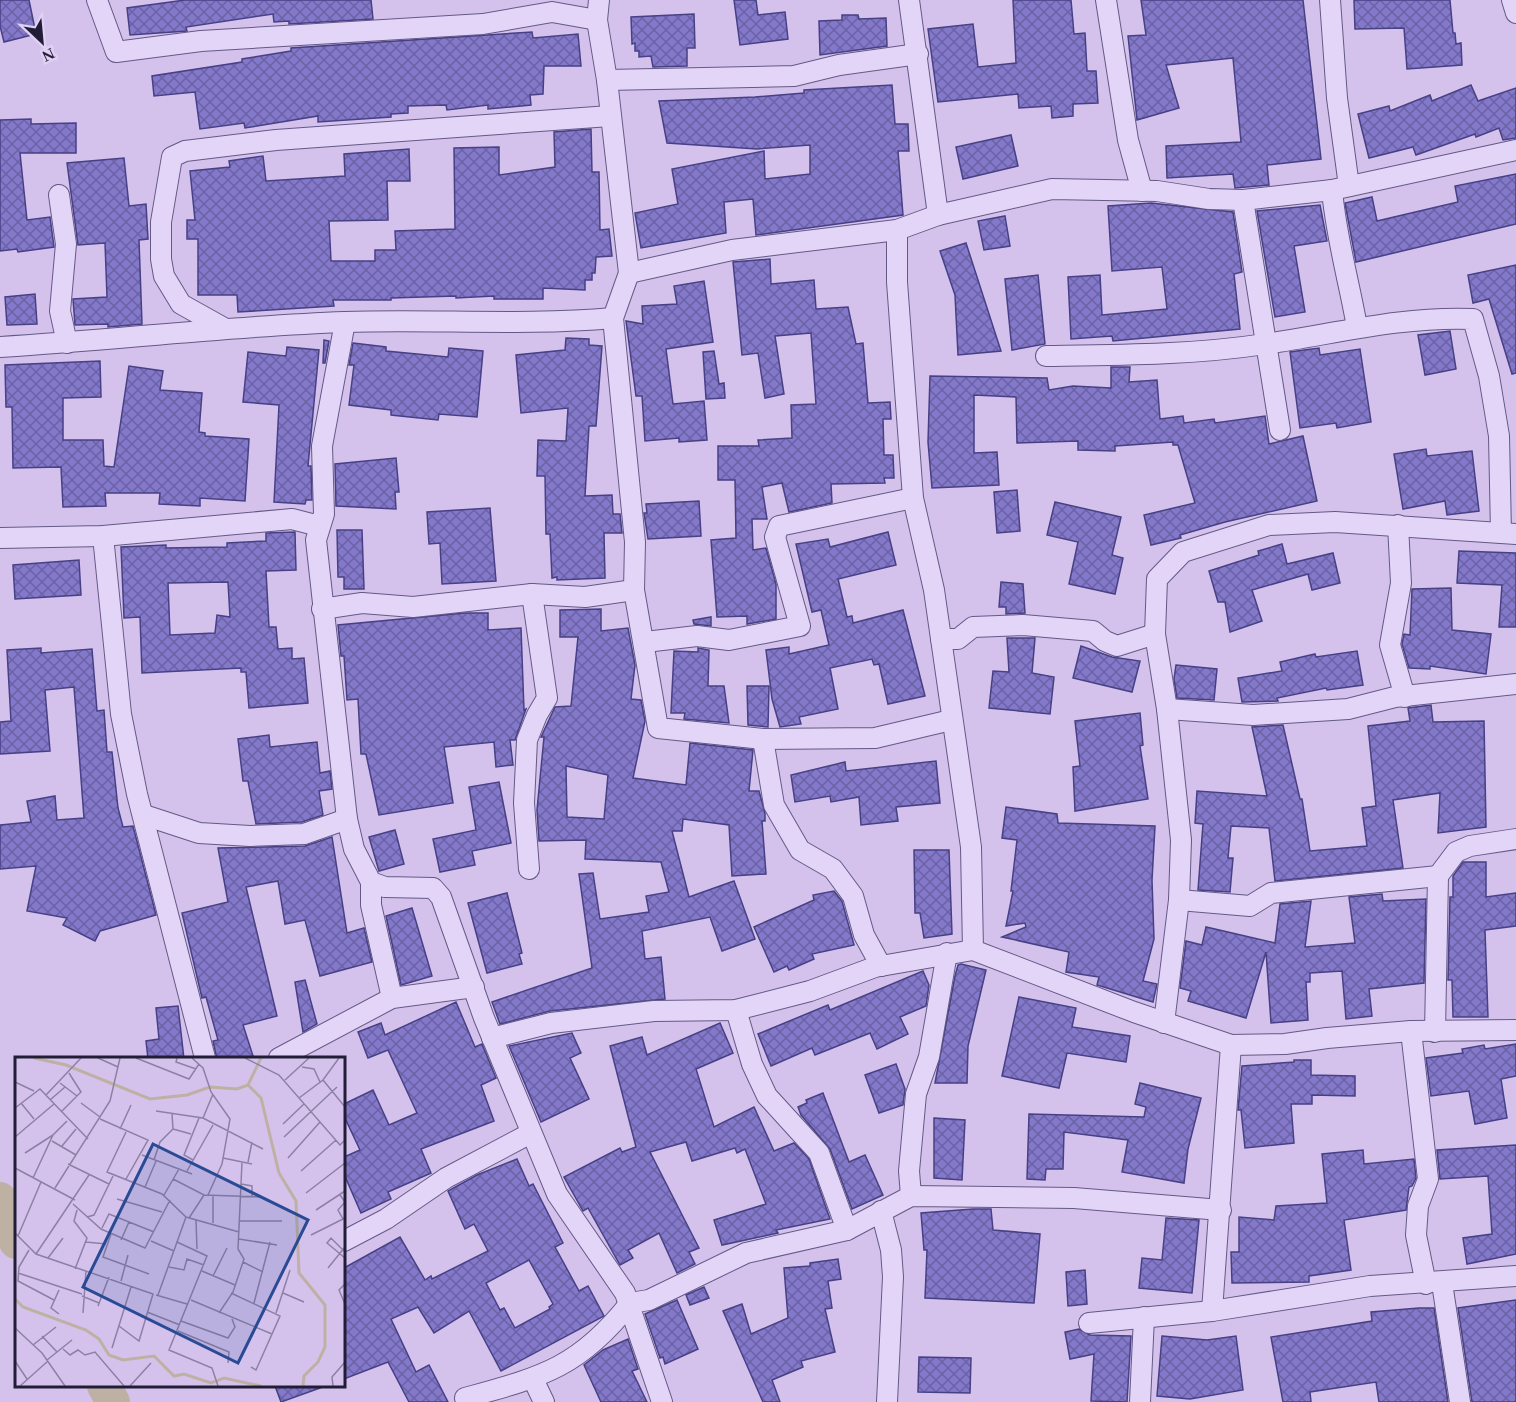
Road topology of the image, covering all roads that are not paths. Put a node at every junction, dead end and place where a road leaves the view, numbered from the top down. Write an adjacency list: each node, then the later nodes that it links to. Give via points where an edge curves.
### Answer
1 (98, 0): 6 (street, via 116,52 201,41 483,24 552,12)
2 (909, 0): 8 (street)
3 (1106, 0): 13 (street, via 1128,140)
4 (1330, 0): 12 (street)
5 (1512, 0): 7 (street)
6 (598, 10): 9 (street)
7 (1516, 13)
8 (918, 54): 9 (street, via 794,76); 16 (street)
9 (607, 80): 10 (street)
10 (610, 116): 18 (street); 22 (street, via 276,140 185,151 172,157 161,222 164,276 181,304)
11 (1516, 150): 12 (street)
12 (1340, 188): 15 (street); 21 (street, via 1335,230 1350,282)
13 (1142, 191): 15 (street); 16 (street, via 1052,189)
14 (59, 195): 23 (street, via 66,244 60,311)
15 (1243, 200): 24 (street)
16 (938, 215): 17 (street)
17 (897, 230): 18 (street, via 732,250); 30 (street, via 897,282)
18 (629, 273): 19 (street)
19 (613, 318): 20 (street, via 573,322); 36 (street, via 635,542)
20 (345, 322): 22 (street); 32 (street, via 322,446 324,514)
21 (1357, 327): 24 (street); 29 (street, via 1473,319 1489,376)
22 (224, 328): 23 (street)
23 (67, 343): 25 (street)
24 (1265, 344): 26 (street, via 1206,352); 28 (street)
25 (0, 347)
26 (1046, 356)
27 (1516, 425): 29 (street)
28 (1280, 430)
29 (1499, 436): 33 (street)
30 (913, 498): 40 (street); 41 (street, via 779,526 775,537 800,626 729,640 697,636)
31 (1398, 525): 33 (street); 39 (street, via 1269,525 1183,552 1157,579); 43 (street, via 1401,583 1390,645)
32 (319, 526): 34 (street, via 292,519); 38 (street, via 316,540)
33 (1509, 533)
34 (103, 536): 35 (street); 47 (street, via 121,714)
35 (0, 538)
36 (634, 591): 37 (street, via 585,597); 41 (street)
37 (532, 594): 38 (street, via 413,607 362,603); 50 (street, via 547,698 528,740 524,803)
38 (322, 609): 48 (street)
39 (1155, 634): 40 (street, via 1117,646 1093,631 1023,625 973,627 958,639); 44 (street)
40 (941, 639): 45 (street)
41 (645, 642): 46 (street, via 658,728)
42 (1516, 684): 43 (street)
43 (1405, 697): 44 (street, via 1348,709 1253,715)
44 (1167, 709): 53 (street, via 1180,840)
45 (951, 720): 46 (street, via 875,738); 54 (street, via 971,847)
46 (763, 740): 56 (street, via 774,805 800,850 833,869 854,896 864,934)
47 (144, 815): 48 (street, via 200,833 250,836 304,834); 66 (street)
48 (347, 819): 52 (street, via 354,849)
49 (1516, 839): 51 (street, via 1456,852)
50 (529, 869)
51 (1438, 876): 53 (street, via 1271,893 1250,906); 63 (street)
52 (371, 882): 57 (street, via 385,887 433,888 451,918); 58 (street, via 371,905)
53 (1179, 900): 60 (street)
54 (973, 950): 55 (street); 60 (street)
55 (947, 953): 56 (street); 69 (street, via 929,1058 916,1094 909,1171)
56 (882, 966): 59 (street, via 810,991)
57 (474, 987): 58 (street); 64 (street)
58 (392, 998): 67 (street)
59 (736, 1010): 64 (street, via 654,1011 562,1021); 72 (street, via 752,1064 767,1096 819,1153)
60 (1164, 1023): 65 (street)
61 (1516, 1030): 63 (street)
62 (1412, 1031): 63 (street); 65 (street, via 1285,1044); 75 (street, via 1428,1179 1418,1206 1416,1235)
63 (1435, 1032)
64 (492, 1038): 68 (street)
65 (1231, 1045): 70 (street)
66 (204, 1057)
67 (283, 1057)
68 (531, 1133): 73 (street, via 446,1178); 76 (street, via 557,1194)
69 (911, 1196): 70 (street, via 1074,1198); 71 (street)
70 (1221, 1210): 77 (street)
71 (881, 1211): 72 (street); 84 (street, via 893,1277)
72 (847, 1230): 76 (street, via 746,1253 649,1300)
73 (345, 1240)
74 (1516, 1276): 75 (street)
75 (1434, 1283): 77 (street, via 1370,1286); 86 (street)
76 (630, 1303): 80 (street, via 580,1355); 83 (street)
77 (1212, 1311): 78 (street)
78 (1144, 1317): 79 (street); 85 (street)
79 (1089, 1323)
80 (533, 1379): 81 (street); 82 (street)
81 (465, 1398)
82 (544, 1402)
83 (662, 1402)
84 (887, 1402)
85 (1140, 1402)
86 (1460, 1402)

